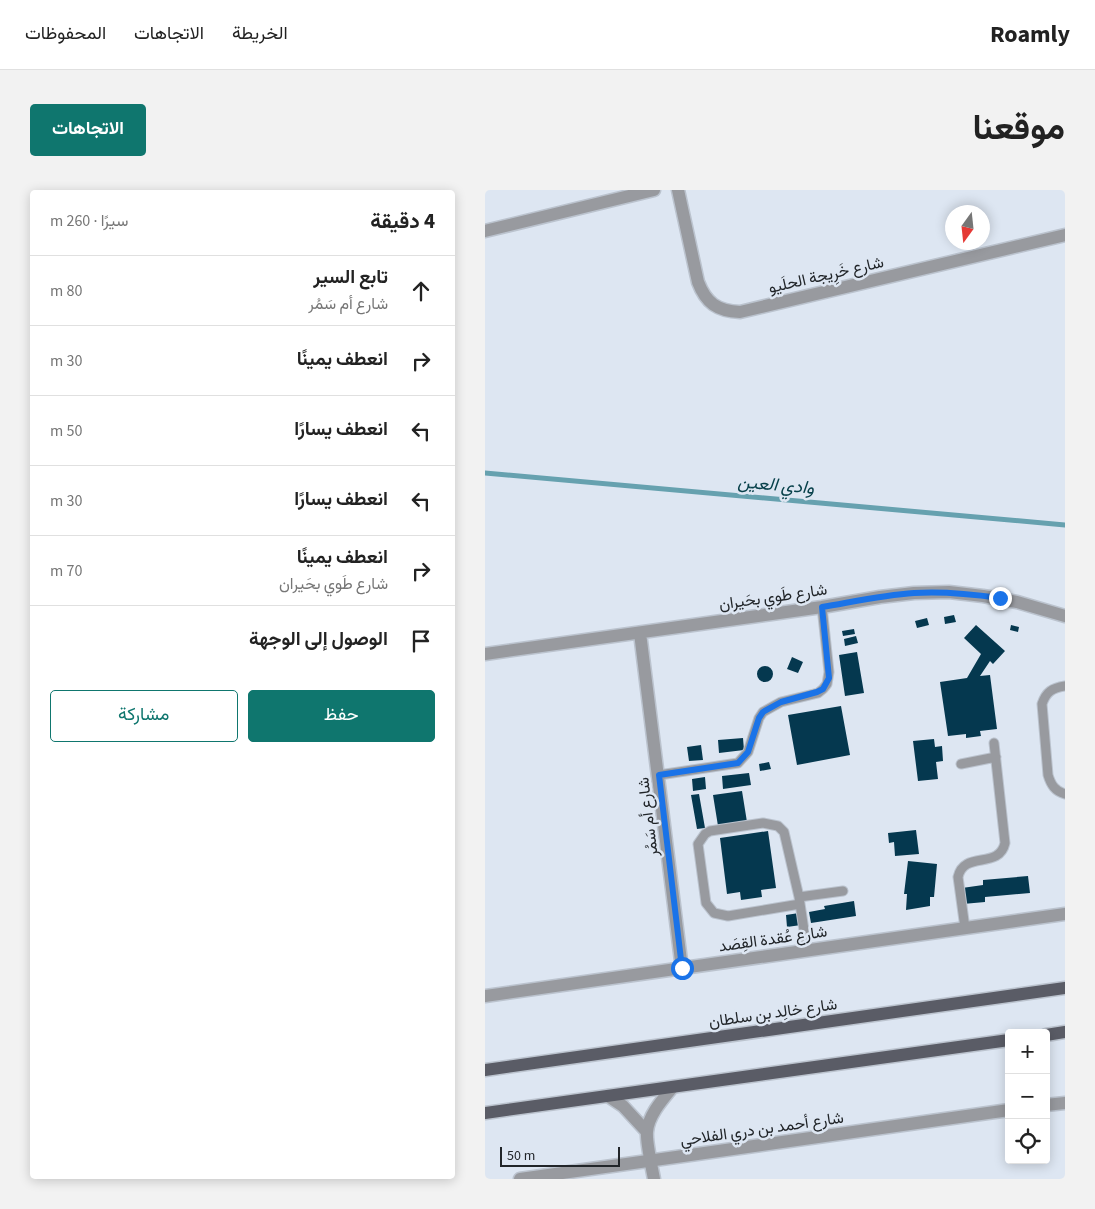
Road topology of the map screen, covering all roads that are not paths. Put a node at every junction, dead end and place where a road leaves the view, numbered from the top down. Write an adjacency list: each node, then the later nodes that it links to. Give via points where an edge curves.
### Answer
1 (654, 190): 3 (street)
2 (677, 190): 4 (street, شارع خَرِيجة الحلَيو, via 697,282 709,301 729,311 740,312)
3 (485, 231)
4 (1065, 235)
5 (822, 607): 6 (street, شارع طَوي بحَيران, via 897,594 949,592 1000,598); 7 (street, شارع طَوي بحَيران); 13 (lane, via 829,678 823,689 781,702 763,712 748,752 738,763)
6 (1065, 616)
7 (640, 633): 8 (street, شارع طَوي بحَيران); 13 (street, شارع أم سَمُر)
8 (485, 654)
9 (1064, 683): 14 (lane, via 1049,691 1042,704 1048,775 1056,790)
10 (994, 743): 11 (lane)
11 (996, 757): 12 (lane); 18 (lane, via 1005,843 999,855 966,863 959,871)
12 (961, 764)
13 (659, 775): 20 (street, شارع أم سَمُر)
14 (1065, 794)
15 (843, 891): 16 (lane)
16 (799, 901): 16 (lane, via 787,840 778,826 763,823 710,831 701,839 699,851 705,903 715,913 728,916); 19 (lane)
17 (1065, 914): 18 (street, شارع عُقدة القِصَد)
18 (965, 928): 19 (street, شارع عُقدة القِصَد)
19 (807, 950): 20 (street, شارع عُقدة القِصَد)
20 (682, 968): 22 (street, شارع عُقدة القِصَد)
21 (1065, 988): 26 (main road, شارع خالِد بن سلطان)
22 (485, 996)
23 (1065, 1032): 24 (main road)
24 (1050, 1034)
25 (1005, 1041): 27 (main road)
26 (485, 1070)
27 (672, 1088): 28 (main road); 33 (street, via 653,1116)
28 (608, 1096): 32 (main road); 33 (street, via 623,1106)
29 (1065, 1102): 30 (street)
30 (1050, 1104)
31 (1005, 1111): 34 (street, شارع أحمد بن دري الفلاحي)
32 (485, 1114)
33 (647, 1132): 34 (street)
34 (651, 1160): 35 (street, شارع أحمد بن دري الفلاحي); 36 (street)
35 (520, 1179)
36 (654, 1179)

